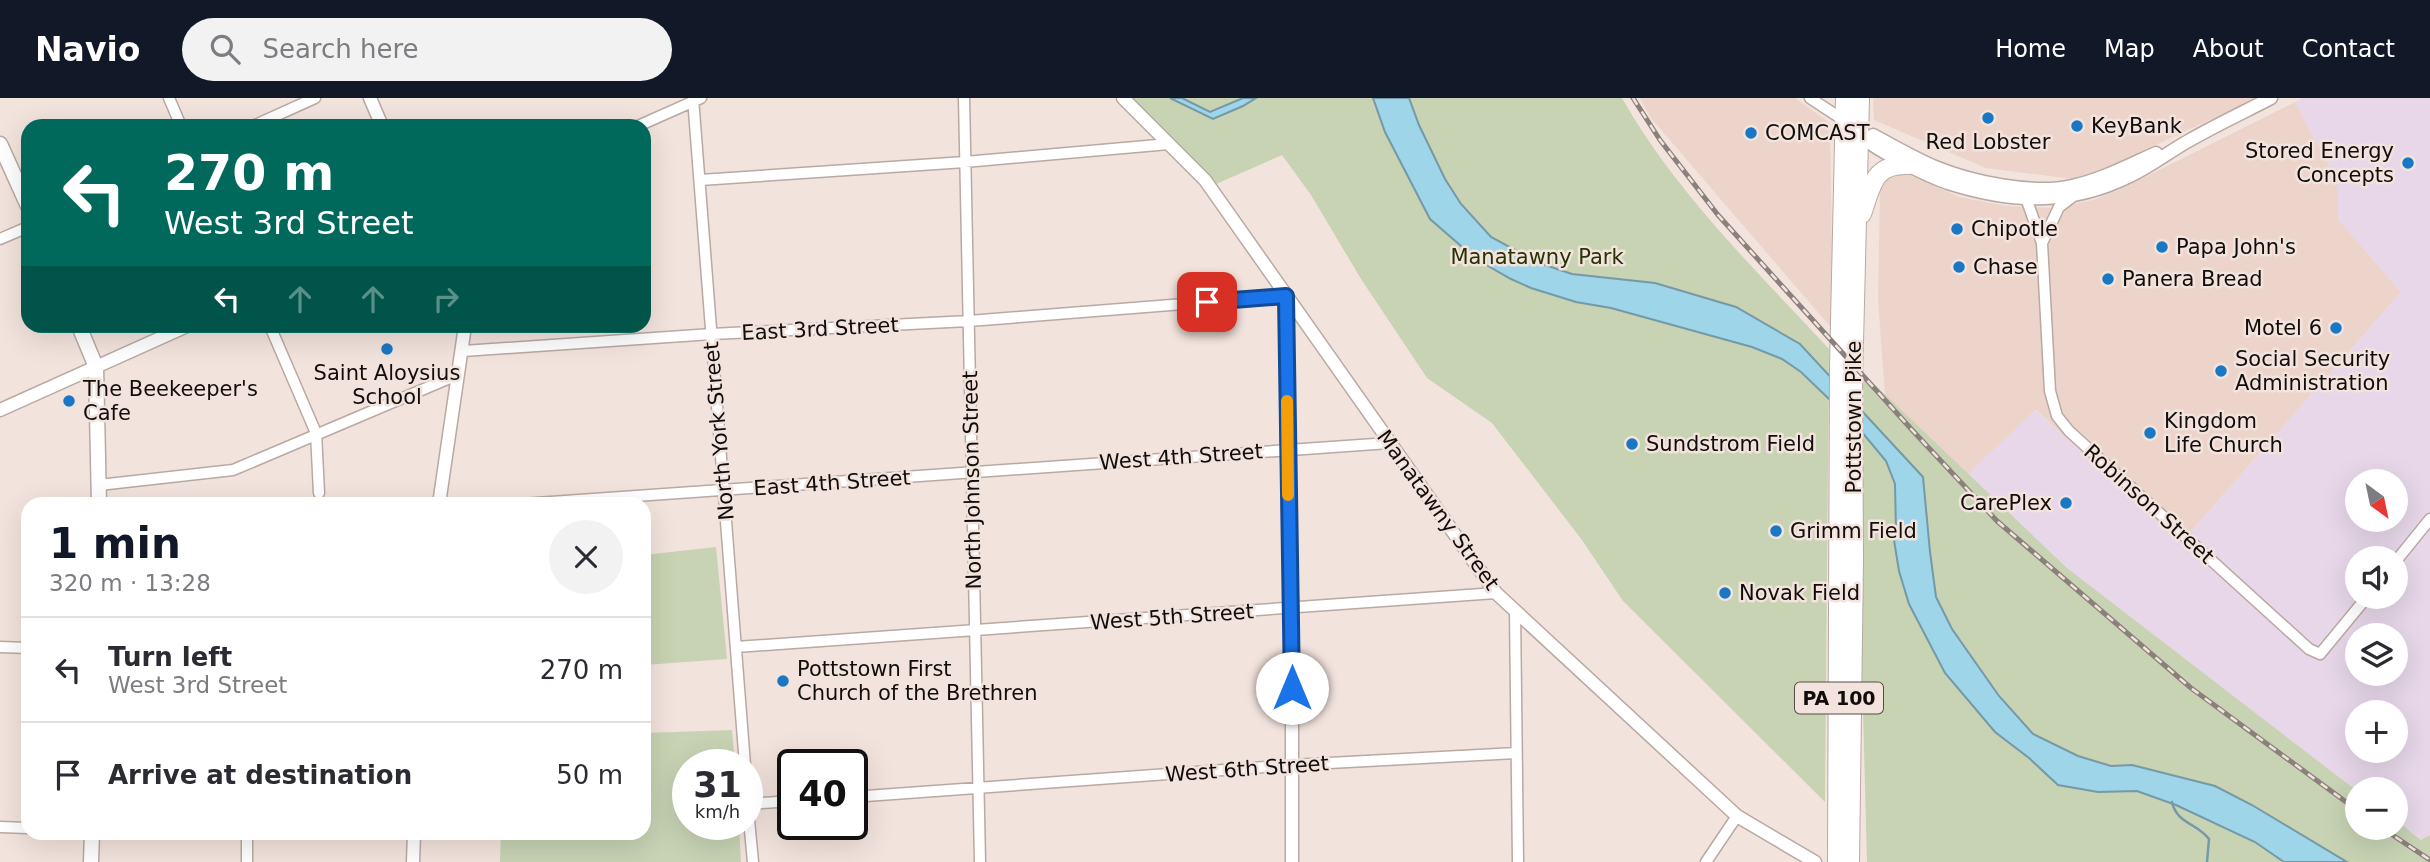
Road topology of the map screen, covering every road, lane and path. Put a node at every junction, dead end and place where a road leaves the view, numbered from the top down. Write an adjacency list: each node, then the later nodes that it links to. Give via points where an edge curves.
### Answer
1 (169, 98): 11 (street)
2 (315, 98): 12 (street)
3 (370, 98): 13 (street)
4 (964, 98): 19 (street, North Johnson Street)
5 (1123, 98): 18 (street, Manatawny Street)
6 (1810, 98): 15 (street)
7 (1845, 98): 15 (highway, Pottstown Pike / PA 100)
8 (1860, 98): 15 (highway, Pottstown Pike / PA 100)
9 (2271, 98): 16 (street)
10 (696, 99): 14 (street); 21 (street, North York Street)
11 (178, 119)
12 (268, 119)
13 (380, 119)
14 (651, 120)
15 (1854, 128): 20 (street); 23 (street, via 1934,167); 25 (highway, Pottstown Pike / PA 100); 72 (highway, Pottstown Pike / PA 100, via 1839,367)
16 (2191, 139): 23 (street, via 2083,184); 24 (street, via 2133,175)
17 (0, 144): 22 (main road)
18 (1169, 144): 19 (street); 29 (street, Manatawny Street, via 1205,180)
19 (965, 162): 21 (street); 30 (street, North Johnson Street)
20 (1909, 165): 23 (street, via 1960,187); 25 (highway, via 1893,164 1876,177)
21 (700, 180): 35 (street, North York Street)
22 (21, 190)
23 (2027, 193): 24 (street); 28 (street, Robinson Street)
24 (2072, 197): 28 (street, Robinson Street, via 2059,207)
25 (1857, 227): 72 (highway, Pottstown Pike / PA 100, via 1854,561)
26 (21, 230): 27 (street)
27 (0, 239)
28 (2042, 243): 54 (street, Robinson Street, via 2050,391 2057,416 2069,431 2309,649 2320,654)
29 (1286, 296): 30 (street, East 3rd Street); 41 (street, Manatawny Street); 42 (street)
30 (969, 321): 35 (street, East 3rd Street); 43 (street, North Johnson Street)
31 (82, 333): 37 (main road)
32 (172, 333): 37 (street)
33 (273, 333): 40 (street)
34 (464, 333): 36 (street)
35 (712, 334): 36 (street, East 3rd Street); 45 (street, North York Street)
36 (463, 351): 38 (street)
37 (96, 368): 39 (street); 44 (main road)
38 (457, 375): 40 (street); 48 (street)
39 (0, 410)
40 (316, 433): 44 (street, via 233,470); 46 (street)
41 (1389, 443): 42 (street, West 4th Street); 52 (street, Manatawny Street)
42 (1287, 449): 43 (street, West 4th Street); 53 (street)
43 (973, 473): 45 (street, East 4th Street); 56 (street, North Johnson Street)
44 (99, 485): 47 (main road)
45 (724, 491): 49 (street, East 4th Street); 58 (street, North York Street)
46 (319, 492)
47 (99, 497)
48 (440, 497)
49 (631, 497)
50 (2430, 519): 51 (street)
51 (2408, 546)
52 (1496, 593): 53 (street, West 5th Street); 55 (street, Manatawny Street)
53 (1292, 608): 56 (street, West 5th Street); 62 (street)
54 (2357, 609)
55 (1516, 611): 61 (street); 65 (street, Manatawny Street)
56 (975, 631): 58 (street, West 5th Street); 63 (street, North Johnson Street)
57 (0, 647): 59 (street)
58 (736, 647): 60 (street, North York Street)
59 (21, 648)
60 (744, 749)
61 (1516, 753): 62 (street, West 6th Street); 79 (street)
62 (1292, 765): 63 (street, West 6th Street); 78 (street)
63 (979, 789): 64 (street, West 6th Street); 77 (street, North Johnson Street)
64 (868, 796)
65 (1737, 816): 80 (street); 81 (street, Manatawny Street)
66 (0, 827): 67 (street)
67 (21, 828)
68 (92, 840): 73 (main road)
69 (247, 840): 74 (street)
70 (414, 840): 75 (street)
71 (751, 840): 76 (street)
72 (1844, 857)
73 (91, 862)
74 (247, 862)
75 (413, 862)
76 (753, 862)
77 (980, 862)
78 (1292, 862)
79 (1518, 862)
80 (1706, 862)
81 (1815, 862)

